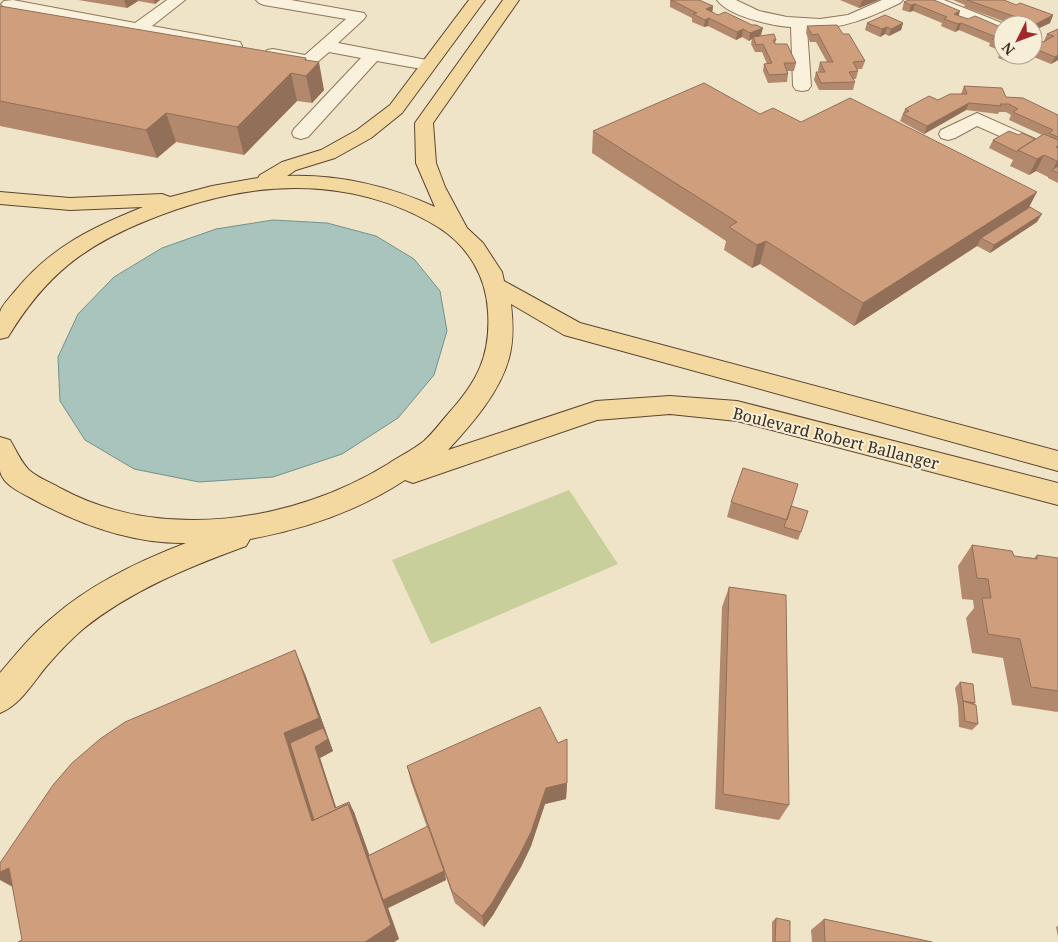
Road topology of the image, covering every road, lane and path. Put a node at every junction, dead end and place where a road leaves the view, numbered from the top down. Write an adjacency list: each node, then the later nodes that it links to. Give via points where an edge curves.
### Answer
1 (176, 0): 11 (street)
2 (264, 0): 12 (street, via 358,16)
3 (476, 0): 14 (main road)
4 (511, 0): 22 (main road, via 424,123 426,163)
5 (725, 0): 9 (street, via 747,12)
6 (895, 0): 9 (street, via 853,18 829,24)
7 (930, 0): 10 (street)
8 (9, 4): 11 (street)
9 (800, 23): 15 (street)
10 (993, 25)
11 (138, 28): 12 (street, via 308,61)
12 (326, 46): 13 (street)
13 (373, 55): 14 (street); 16 (street)
14 (427, 65): 19 (main road, via 396,109 364,134 328,154 289,166)
15 (802, 86)
16 (301, 134)
17 (948, 134): 18 (street, via 977,119)
18 (1058, 156)
19 (260, 183): 21 (main road); 22 (main road, via 305,181 387,195)
20 (0, 198): 21 (main road, via 70,204)
21 (183, 199): 24 (main road, via 87,240 44,273 10,312)
22 (456, 228): 23 (main road, via 481,254)
23 (497, 286): 26 (main road, Boulevard Robert Ballanger, via 581,332); 27 (main road, via 502,324 497,359 475,401 434,447)
24 (0, 331)
25 (0, 447): 29 (main road, via 20,478 66,506 116,523 167,531 208,531)
26 (1058, 461)
27 (383, 482): 28 (main road, Boulevard Robert Ballanger, via 596,411 670,405 737,411); 29 (main road, via 337,503)
28 (1058, 494)
29 (274, 523): 30 (main road, via 206,548 109,593 43,646)
30 (0, 698)

